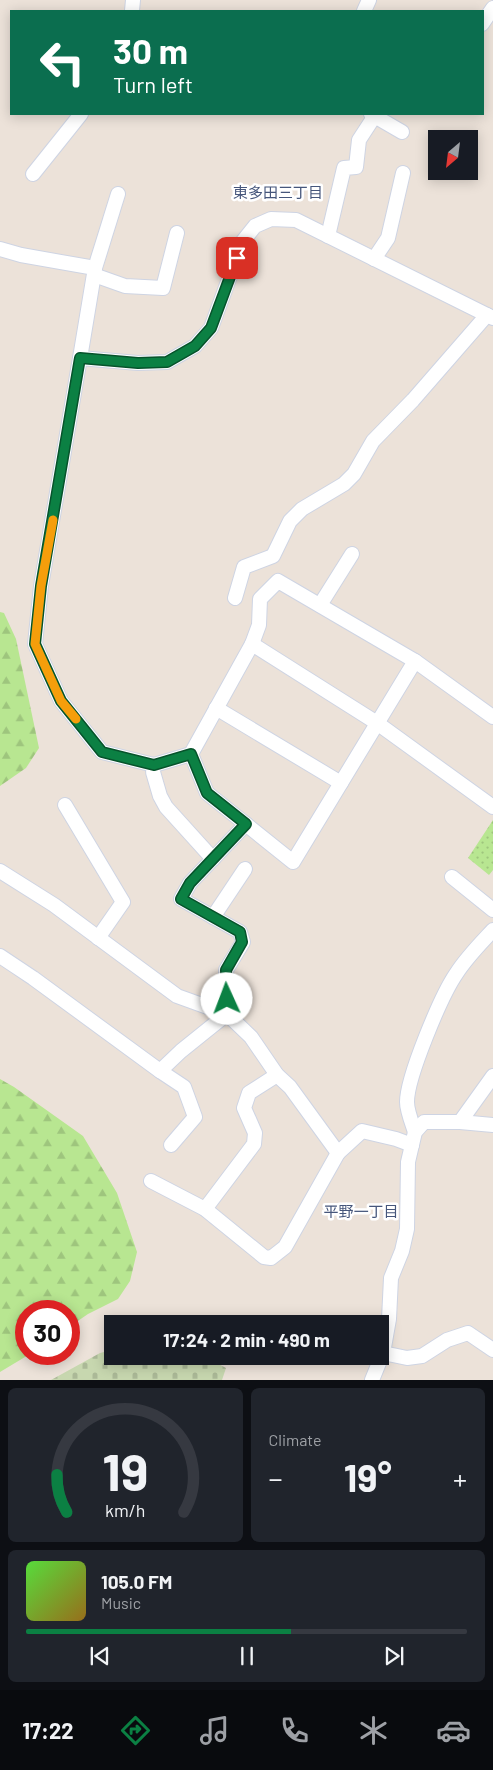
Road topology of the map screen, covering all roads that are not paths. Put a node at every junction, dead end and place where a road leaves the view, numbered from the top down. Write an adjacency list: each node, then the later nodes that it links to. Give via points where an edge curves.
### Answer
1 (489, 0): 2 (street)
2 (493, 7): 3 (street)
3 (484, 21)
4 (80, 115): 8 (street)
5 (373, 115): 6 (street); 11 (street, via 359,140 356,167 344,168)
6 (402, 132)
7 (403, 173): 13 (street, via 388,238)
8 (33, 174)
9 (118, 194): 14 (street)
10 (178, 234): 14 (street, via 164,288 125,286)
11 (328, 236): 13 (street); 16 (street, via 296,220 271,219 255,226 243,241 211,328 195,346 167,362)
12 (0, 250): 14 (street)
13 (374, 259): 15 (street)
14 (95, 272): 16 (street)
15 (490, 317): 18 (street, via 373,441 354,474 290,521 273,556 244,567)
16 (80, 358): 25 (street, via 41,586 35,644 61,701 102,752 154,765)
17 (352, 554): 19 (street)
18 (235, 598)
19 (320, 605): 20 (street, via 278,581 260,599 259,625); 21 (street)
20 (252, 644): 22 (street); 24 (street)
21 (416, 661): 23 (street); 24 (street)
22 (216, 708): 25 (street); 27 (street)
23 (493, 717)
24 (377, 723): 27 (street); 29 (street)
25 (191, 754): 30 (street, via 207,793)
26 (154, 772): 31 (street, via 166,807)
27 (341, 783): 30 (street, via 294,862)
28 (65, 805): 38 (street, via 123,902)
29 (493, 807)
30 (246, 824): 31 (street)
31 (213, 859): 36 (street, via 190,883 181,899)
32 (245, 869): 36 (street)
33 (0, 872): 38 (street, via 54,905)
34 (452, 877): 35 (street)
35 (493, 910)
36 (213, 917): 40 (street, via 240,932 242,942 226,970)
37 (493, 930): 46 (street, via 456,973 416,1065 407,1103)
38 (98, 938): 40 (street, via 177,996)
39 (0, 956): 41 (street)
40 (227, 1014): 41 (street); 42 (street, via 251,1037)
41 (160, 1071): 47 (street, via 184,1087 195,1116)
42 (277, 1075): 48 (street, via 290,1087); 50 (street, via 249,1093 244,1108 255,1133 254,1144)
43 (493, 1076): 44 (street)
44 (460, 1122): 45 (street); 46 (street, via 424,1122)
45 (493, 1125)
46 (413, 1139): 48 (street, via 396,1139 362,1131); 51 (street, via 408,1162 407,1229 391,1278)
47 (171, 1145)
48 (338, 1153): 50 (street, via 285,1246 271,1258 264,1257)
49 (151, 1181): 50 (street)
50 (205, 1209)
51 (389, 1318)
52 (493, 1350): 53 (street, via 468,1333 447,1340 422,1356 406,1358)
53 (389, 1354)
54 (378, 1365): 55 (street)
55 (372, 1380)

